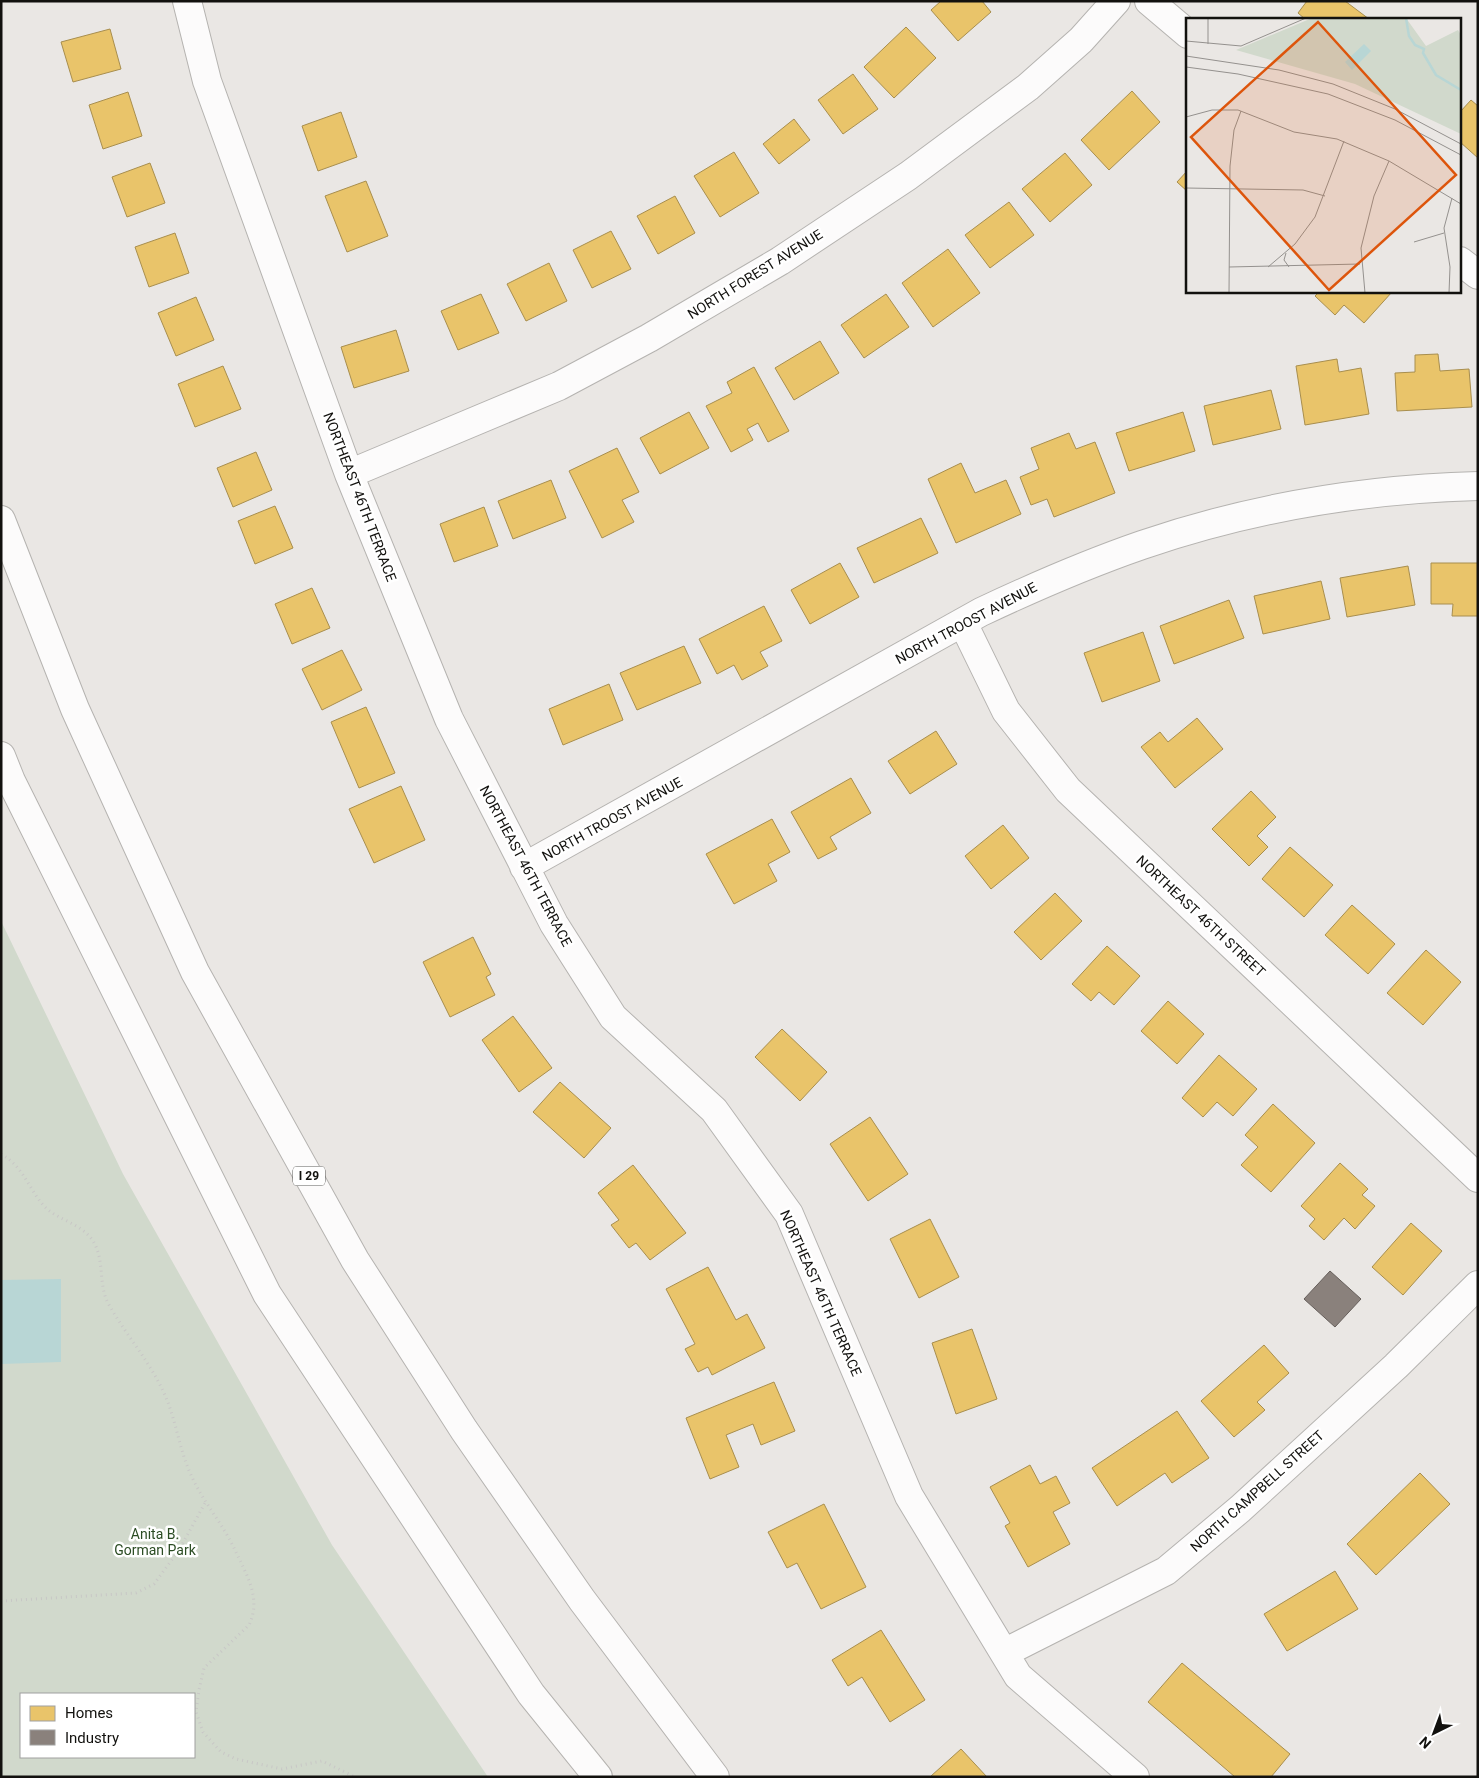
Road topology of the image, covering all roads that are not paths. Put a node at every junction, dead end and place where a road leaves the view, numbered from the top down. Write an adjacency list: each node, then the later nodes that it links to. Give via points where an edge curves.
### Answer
1 (187, 1): 7 (main road, NORTHEAST 46TH TERRACE, via 207,82)
2 (1116, 1): 7 (main road, NORTH FOREST AVENUE, via 1080,40 1028,87 908,176 780,261 649,338 559,386)
3 (1149, 1): 4 (main road)
4 (1186, 32)
5 (1462, 263): 6 (main road)
6 (1478, 275)
7 (349, 474): 12 (main road, NORTHEAST 46TH TERRACE, via 449,719)
8 (1478, 486): 10 (main road, NORTH TROOST AVENUE, via 1427,488 1324,500 1222,521 1142,544 1045,582)
9 (1, 520): 17 (main road, I 29, via 76,709 196,972 355,1260 464,1430 571,1584)
10 (963, 623): 12 (main road, NORTH TROOST AVENUE); 13 (main road, NORTHEAST 46TH STREET, via 1006,711 1068,790)
11 (1, 756): 16 (main road, via 267,1294 531,1694)
12 (524, 867): 15 (main road, NORTHEAST 46TH TERRACE, via 554,924 613,1016 714,1110 789,1214 909,1496)
13 (1478, 1178)
14 (1478, 1285): 15 (main road, NORTH CAMPBELL STREET, via 1396,1366 1166,1572)
15 (1004, 1653): 18 (main road, NORTHEAST 46TH TERRACE, via 1018,1676)
16 (598, 1777)
17 (715, 1777)
18 (1135, 1777)

